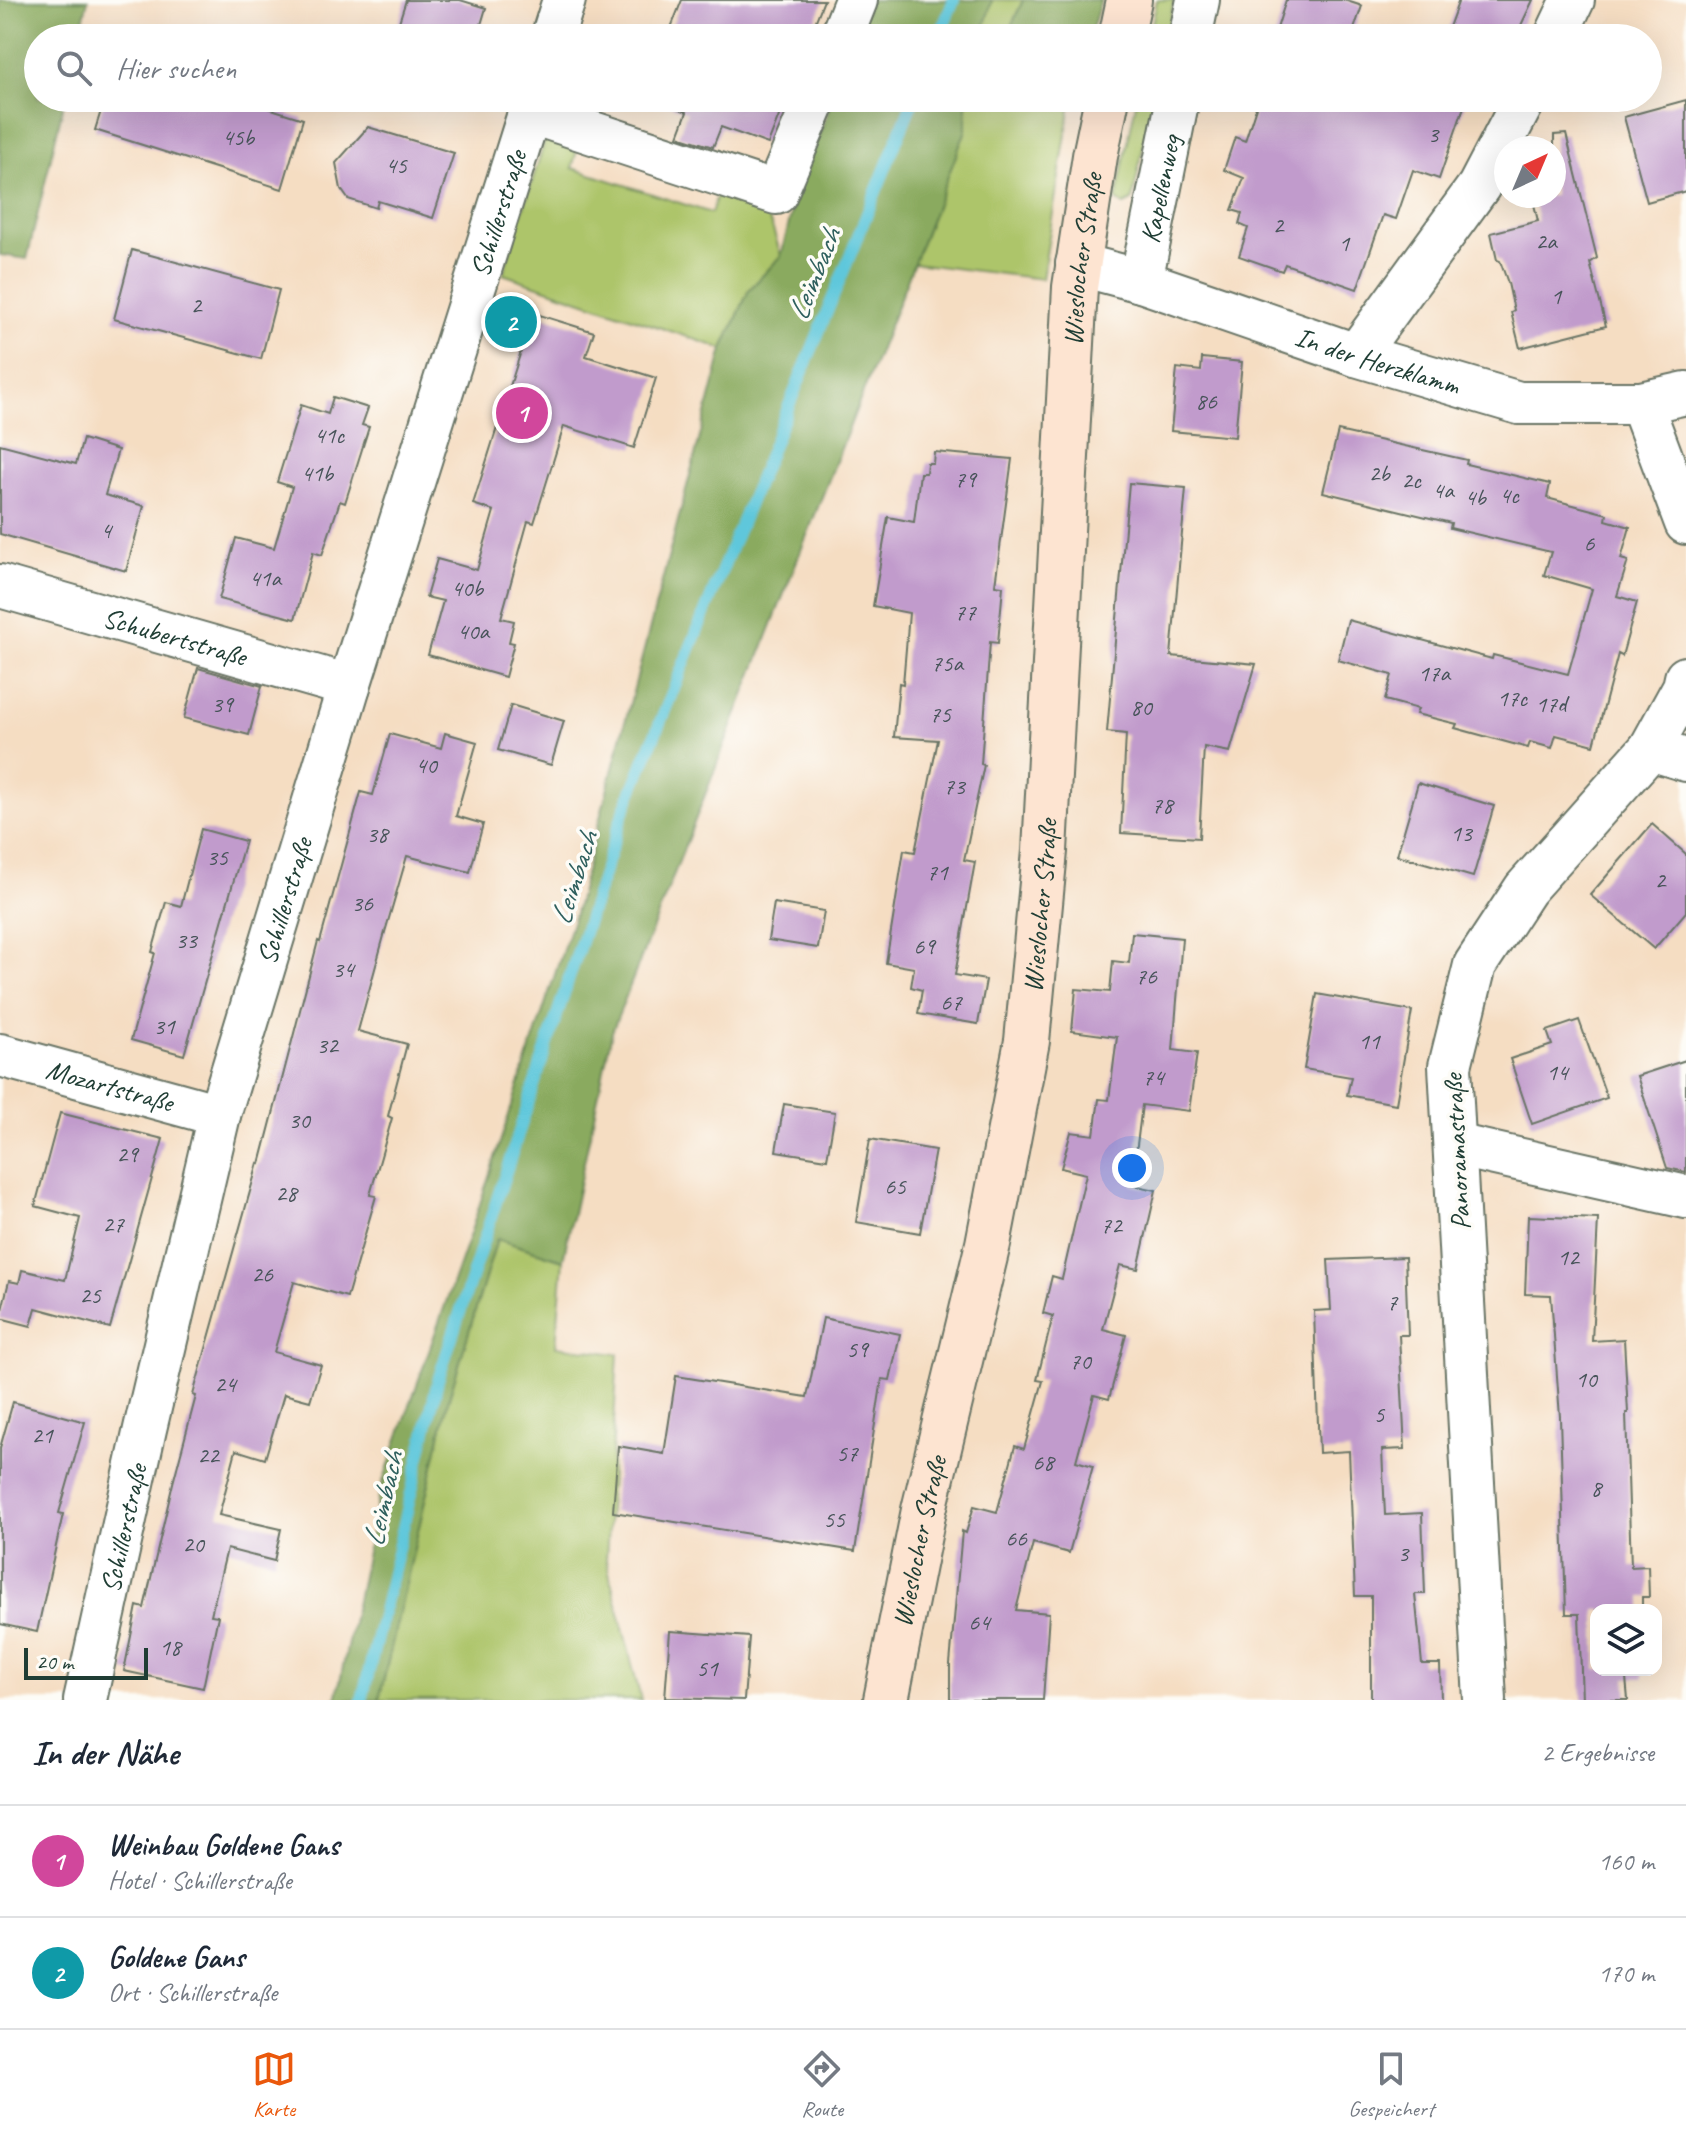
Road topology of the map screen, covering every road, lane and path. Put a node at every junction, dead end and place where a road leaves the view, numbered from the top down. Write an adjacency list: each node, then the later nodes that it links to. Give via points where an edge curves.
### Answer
1 (564, 0): 6 (street)
2 (856, 0): 7 (street)
3 (1129, 0): 8 (main road)
4 (1198, 0): 9 (street)
5 (1573, 0): 10 (street)
6 (556, 24)
7 (847, 24)
8 (1124, 24)
9 (1193, 24)
10 (1562, 24)
11 (529, 112): 25 (street, Schillerstraße)
12 (550, 112): 13 (street, Schillerstraße, via 776,193)
13 (810, 112)
14 (1104, 112): 17 (main road, Wieslocher Straße)
15 (1175, 112): 18 (street, Kapellenweg)
16 (1518, 112): 19 (street, via 1479,186)
17 (1077, 264): 18 (street, In der Herzklamm); 32 (main road, Wieslocher Straße, via 1045,851 1027,1041 988,1244 924,1510)
18 (1141, 281): 19 (street, In der Herzklamm)
19 (1356, 355): 21 (street, In der Herzklamm, via 1519,403)
20 (1686, 393): 21 (street, In der Herzklamm)
21 (1641, 403): 22 (street)
22 (1686, 523)
23 (0, 586): 25 (street, Schubertstraße)
24 (1686, 678): 26 (street, Panoramastraße)
25 (349, 686): 28 (street, Schillerstraße)
26 (1668, 754): 29 (street, Panoramastraße, via 1525,889 1475,965 1450,1066)
27 (0, 1055): 28 (street, Mozartstraße)
28 (219, 1115): 31 (street, Schillerstraße)
29 (1455, 1145): 30 (street); 33 (street, Panoramastraße)
30 (1686, 1197)
31 (85, 1700)
32 (886, 1700)
33 (1485, 1700)

